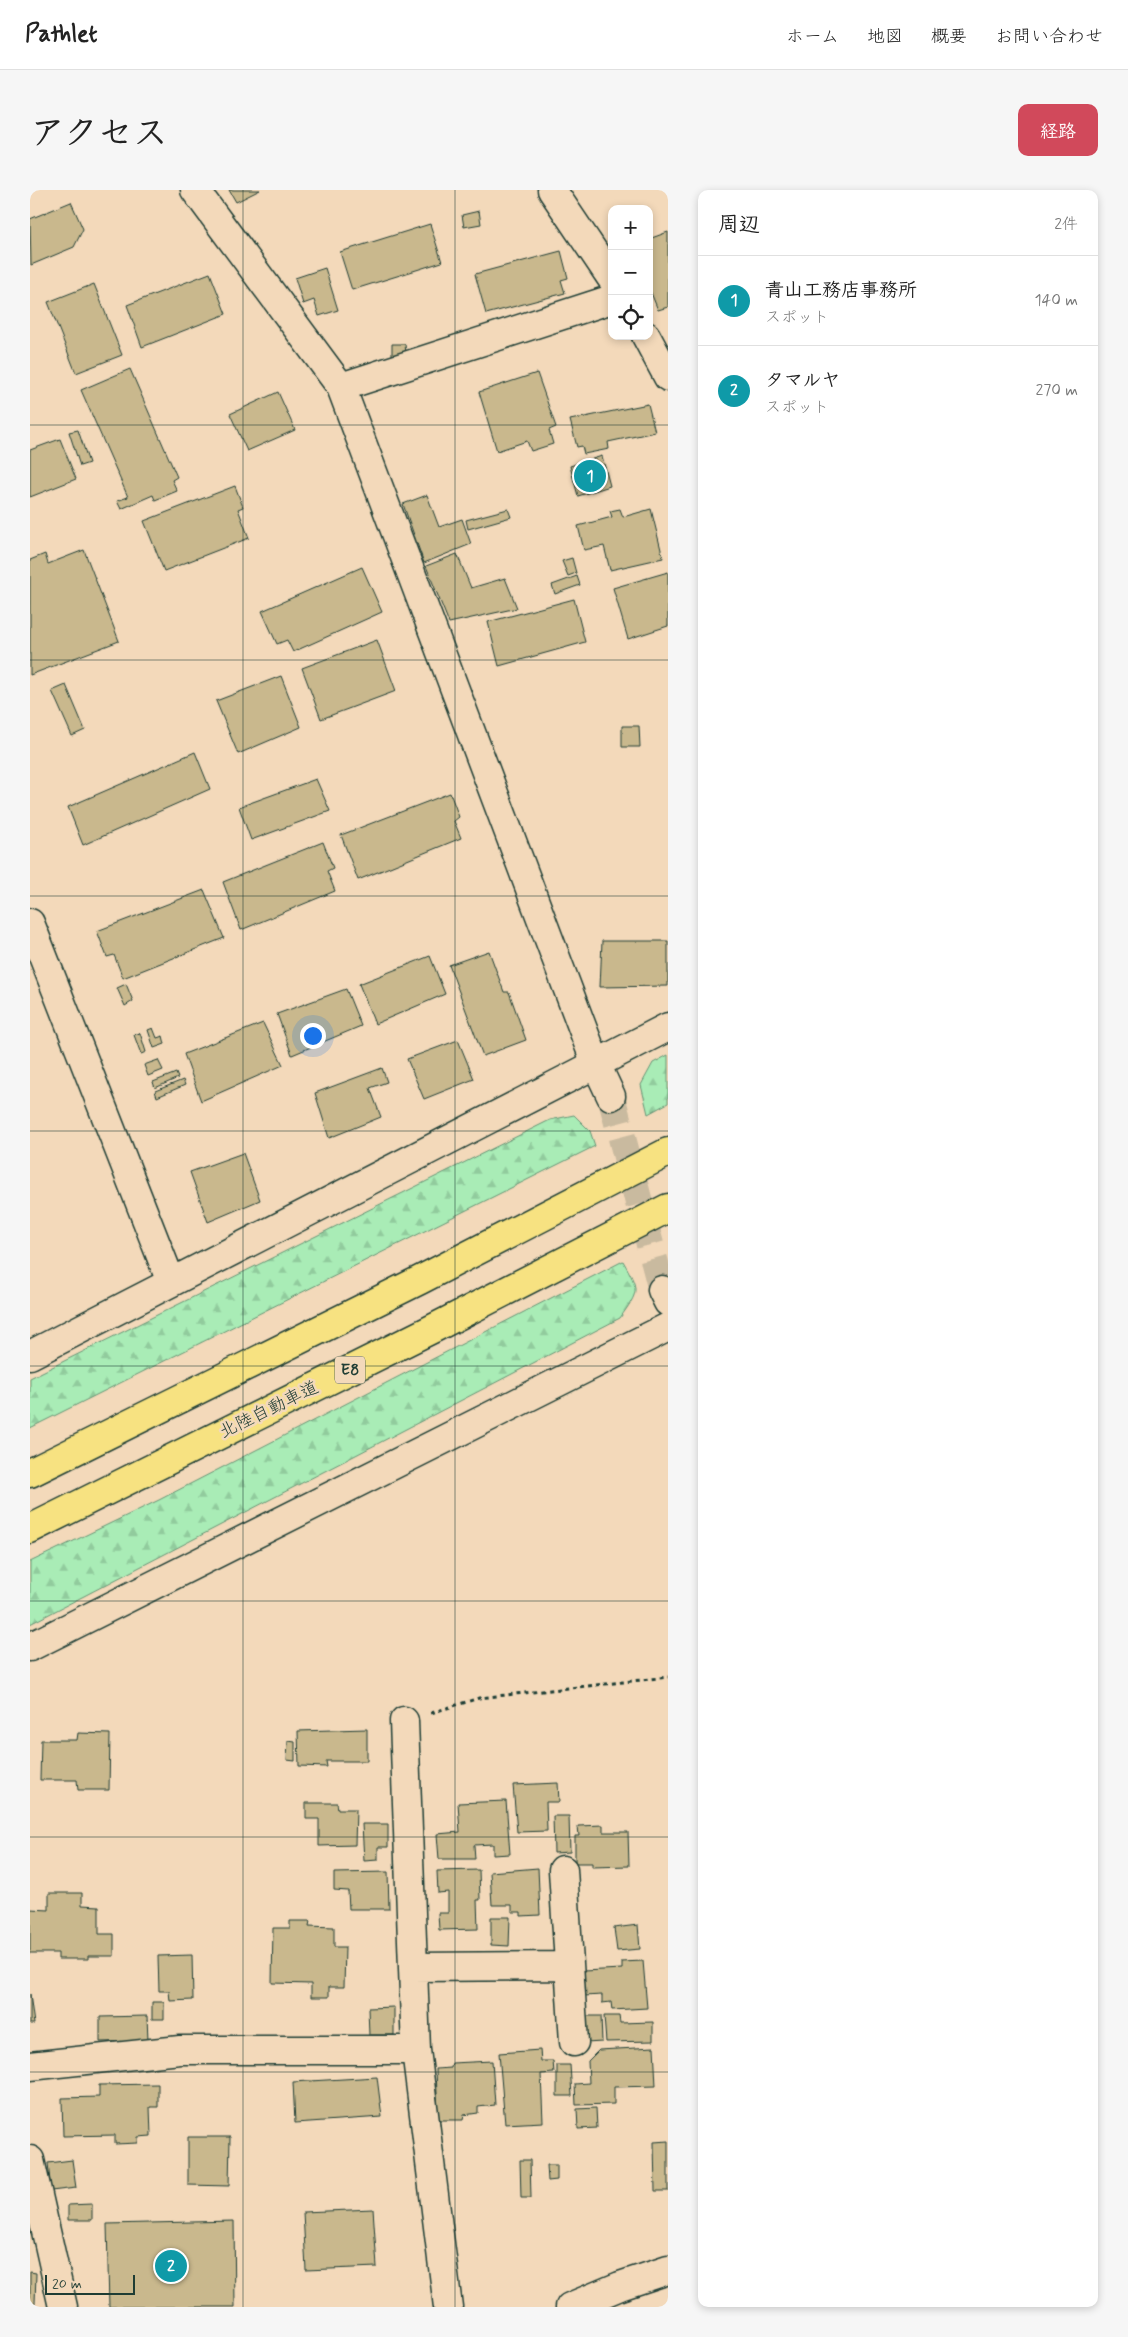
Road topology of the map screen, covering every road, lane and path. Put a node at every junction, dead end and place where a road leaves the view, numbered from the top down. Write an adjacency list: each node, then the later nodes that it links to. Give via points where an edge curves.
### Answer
1 (195, 190): 7 (street)
2 (552, 190): 3 (street)
3 (608, 272)
4 (608, 300): 7 (street)
5 (648, 340): 6 (street)
6 (668, 378)
7 (341, 387): 10 (street)
8 (30, 923): 14 (street)
9 (668, 1027): 10 (street)
10 (596, 1064): 11 (street); 14 (street)
11 (611, 1096)
12 (668, 1152): 17 (highway, via 420,1280)
13 (668, 1208): 18 (highway, 北陸自動車道 / E8)
14 (171, 1282): 16 (street)
15 (668, 1327): 19 (street)
16 (30, 1355)
17 (30, 1473)
18 (30, 1529)
19 (30, 1647)
20 (668, 1677): 21 (path, via 479,1698)
21 (404, 1721): 23 (street)
22 (563, 1870): 24 (street)
23 (413, 1966): 24 (street); 26 (street)
24 (569, 1966): 25 (street)
25 (574, 2042)
26 (416, 2050): 27 (street, via 180,2050); 31 (street)
27 (30, 2066)
28 (30, 2160): 30 (street)
29 (668, 2270): 32 (street)
30 (63, 2307)
31 (448, 2307)
32 (570, 2307)

